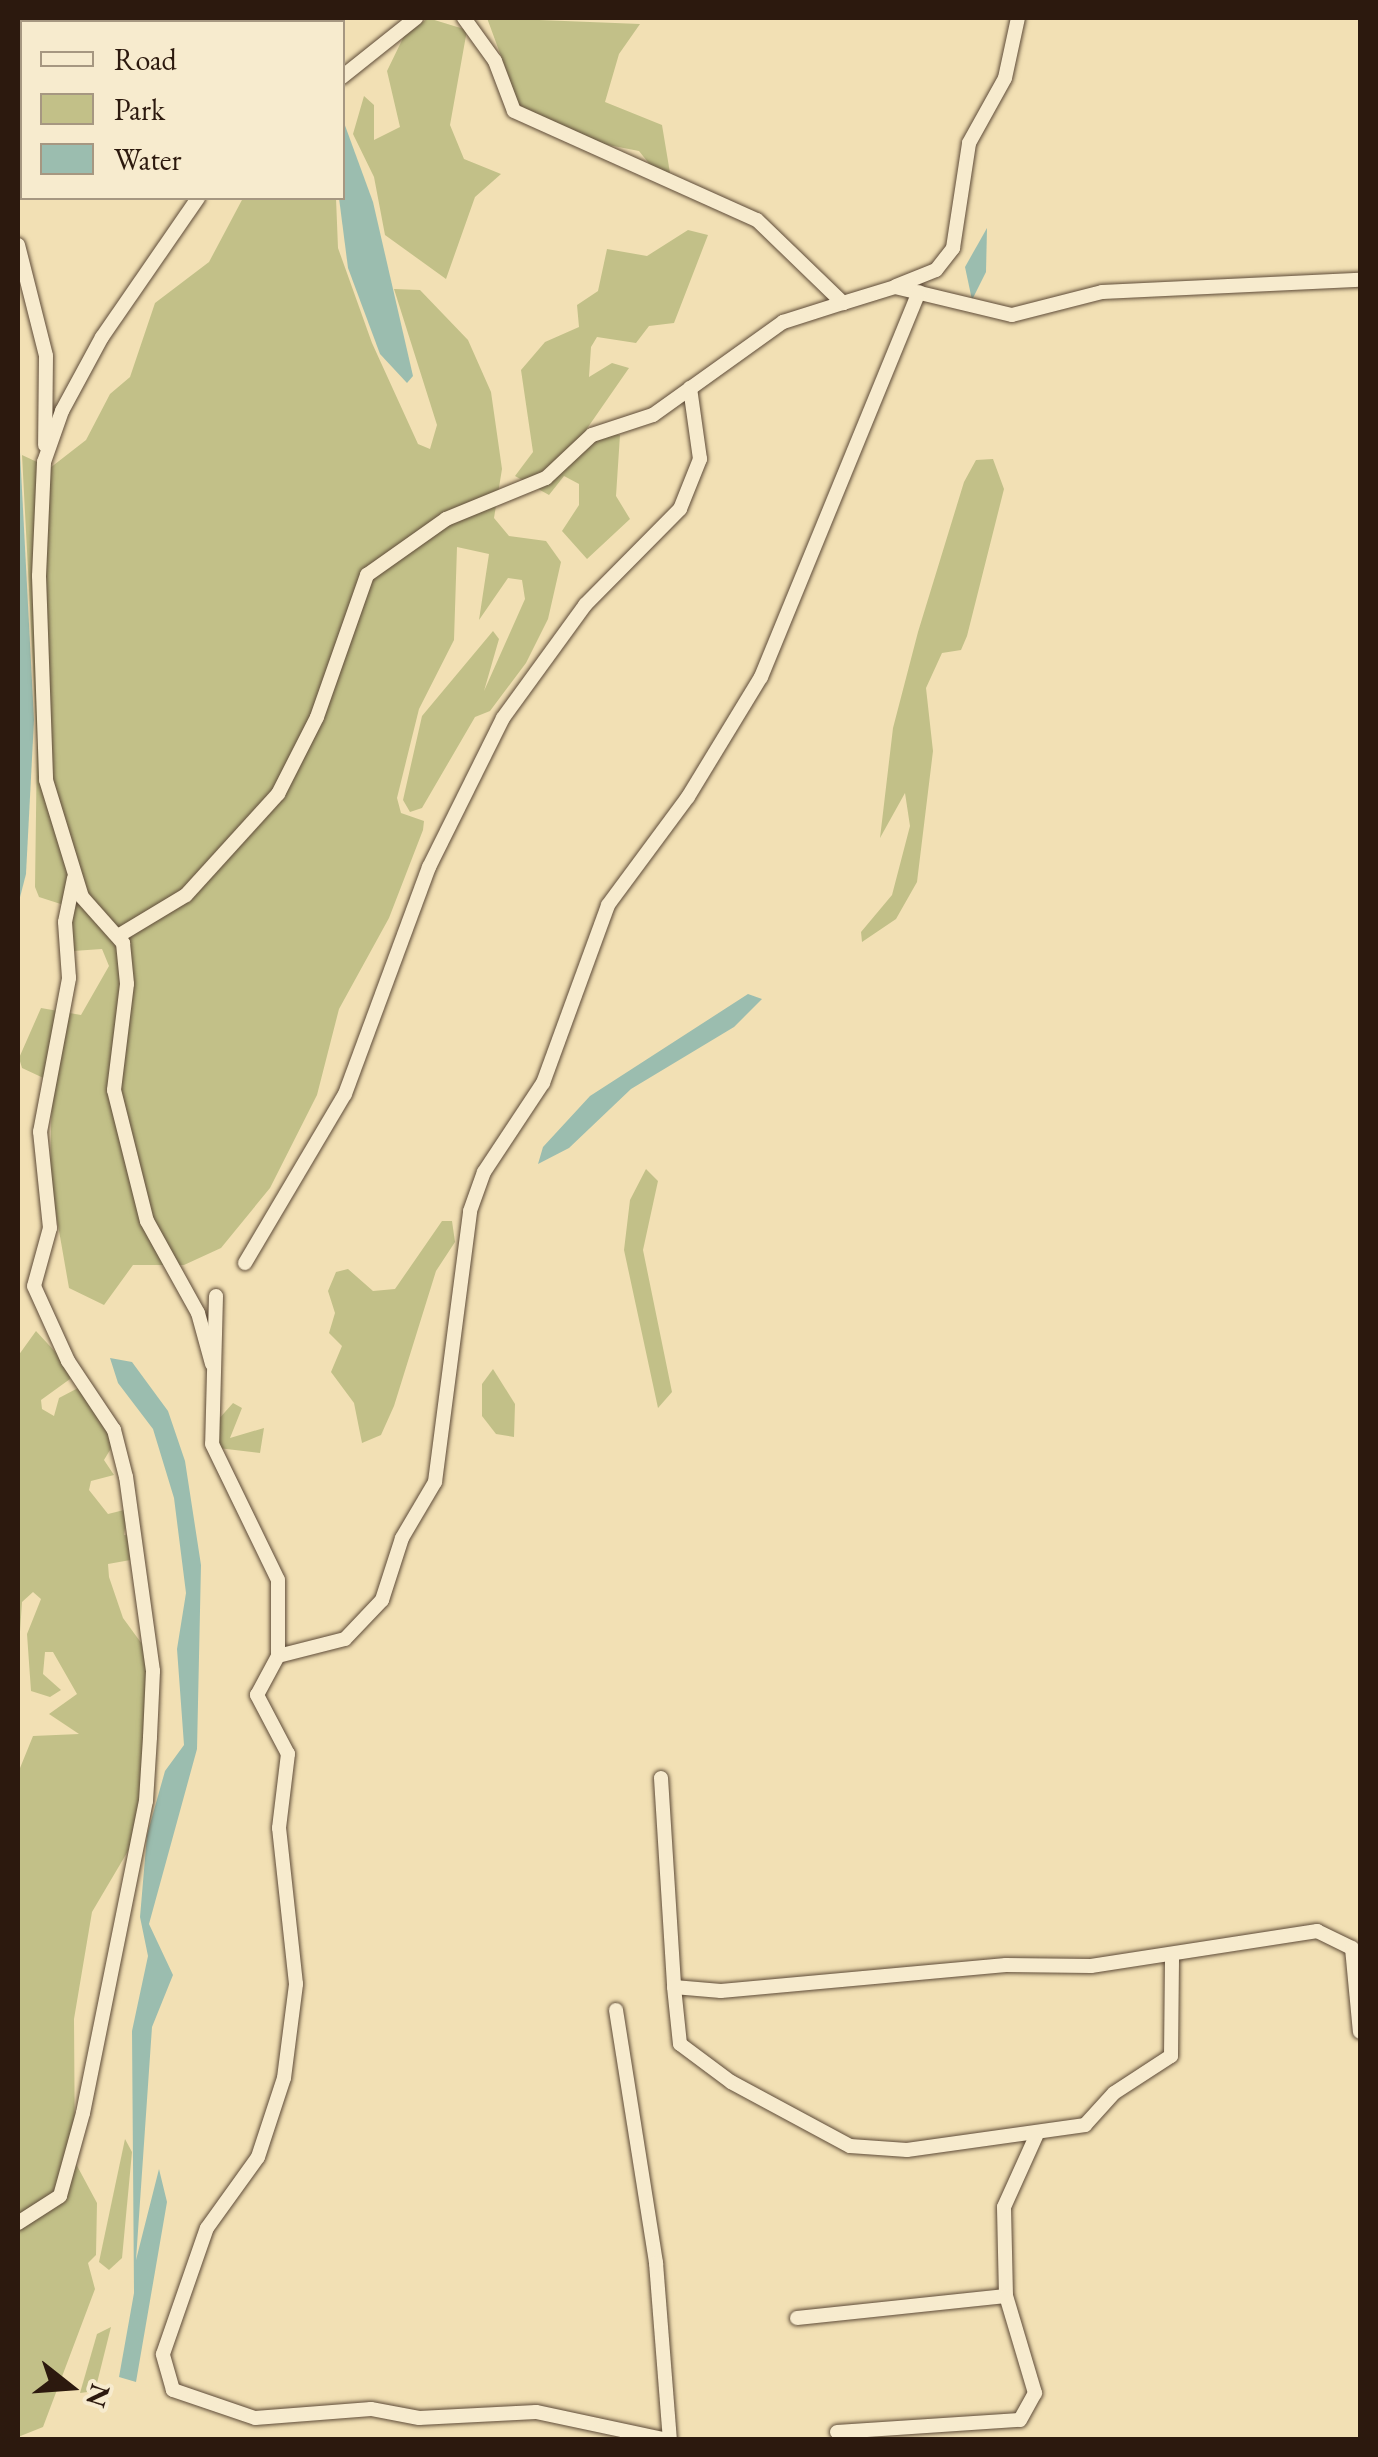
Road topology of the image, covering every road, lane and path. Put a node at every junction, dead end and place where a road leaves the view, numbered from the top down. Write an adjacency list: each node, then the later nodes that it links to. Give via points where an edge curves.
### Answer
1 (416, 18): 4 (street)
2 (464, 18): 10 (street, via 495,60 514,111 757,220)
3 (1018, 18): 8 (street, via 1005,78 969,143 953,248 936,270)
4 (345, 75)
5 (197, 200): 12 (street, via 102,337)
6 (18, 245): 12 (street, via 46,356)
7 (1360, 280): 9 (street, via 1102,292 1012,314)
8 (895, 287): 9 (street); 10 (street)
9 (919, 292): 18 (street, via 761,677 688,797 608,905 543,1082 484,1172 470,1211 435,1482 402,1538 382,1600 344,1639)
10 (843, 303): 11 (street, via 784,322)
11 (690, 388): 14 (street, via 636,424 592,436 546,478 446,518 367,575 317,717 278,794 186,894); 15 (street, via 700,459 680,508 574,618 503,718 429,868 345,1094)
12 (44, 462): 13 (street, via 46,780)
13 (74, 878): 14 (street); 25 (street, via 66,922 70,978 40,1132 50,1228 34,1286 68,1361 114,1430 134,1514 153,1671 151,1721 146,1801 88,2096 60,2196)
14 (118, 936): 17 (street, via 127,984 114,1090 147,1221 198,1313)
15 (244, 1263)
16 (216, 1296): 17 (street)
17 (212, 1364): 18 (street, via 220,1469 278,1580)
18 (278, 1656): 29 (street, via 256,1695 288,1754 279,1828 296,1984 284,2078 258,2157 207,2228 163,2354 165,2380 173,2390 254,2418 371,2409 418,2418 536,2412)
19 (661, 1778): 21 (street)
20 (1172, 1955): 21 (street, via 840,1984); 23 (street, via 1200,1944 1332,1933 1352,1948); 24 (street, via 1171,2056 1074,2132)
21 (674, 1987): 24 (street, via 680,2044 760,2102 850,2146 907,2150 974,2136)
22 (616, 2010): 29 (street, via 656,2263)
23 (1360, 2032)
24 (1036, 2136): 26 (street, via 1004,2208)
25 (18, 2224)
26 (1006, 2296): 27 (street); 28 (street, via 1035,2394 1020,2420)
27 (797, 2318)
28 (836, 2432)
29 (669, 2440)

